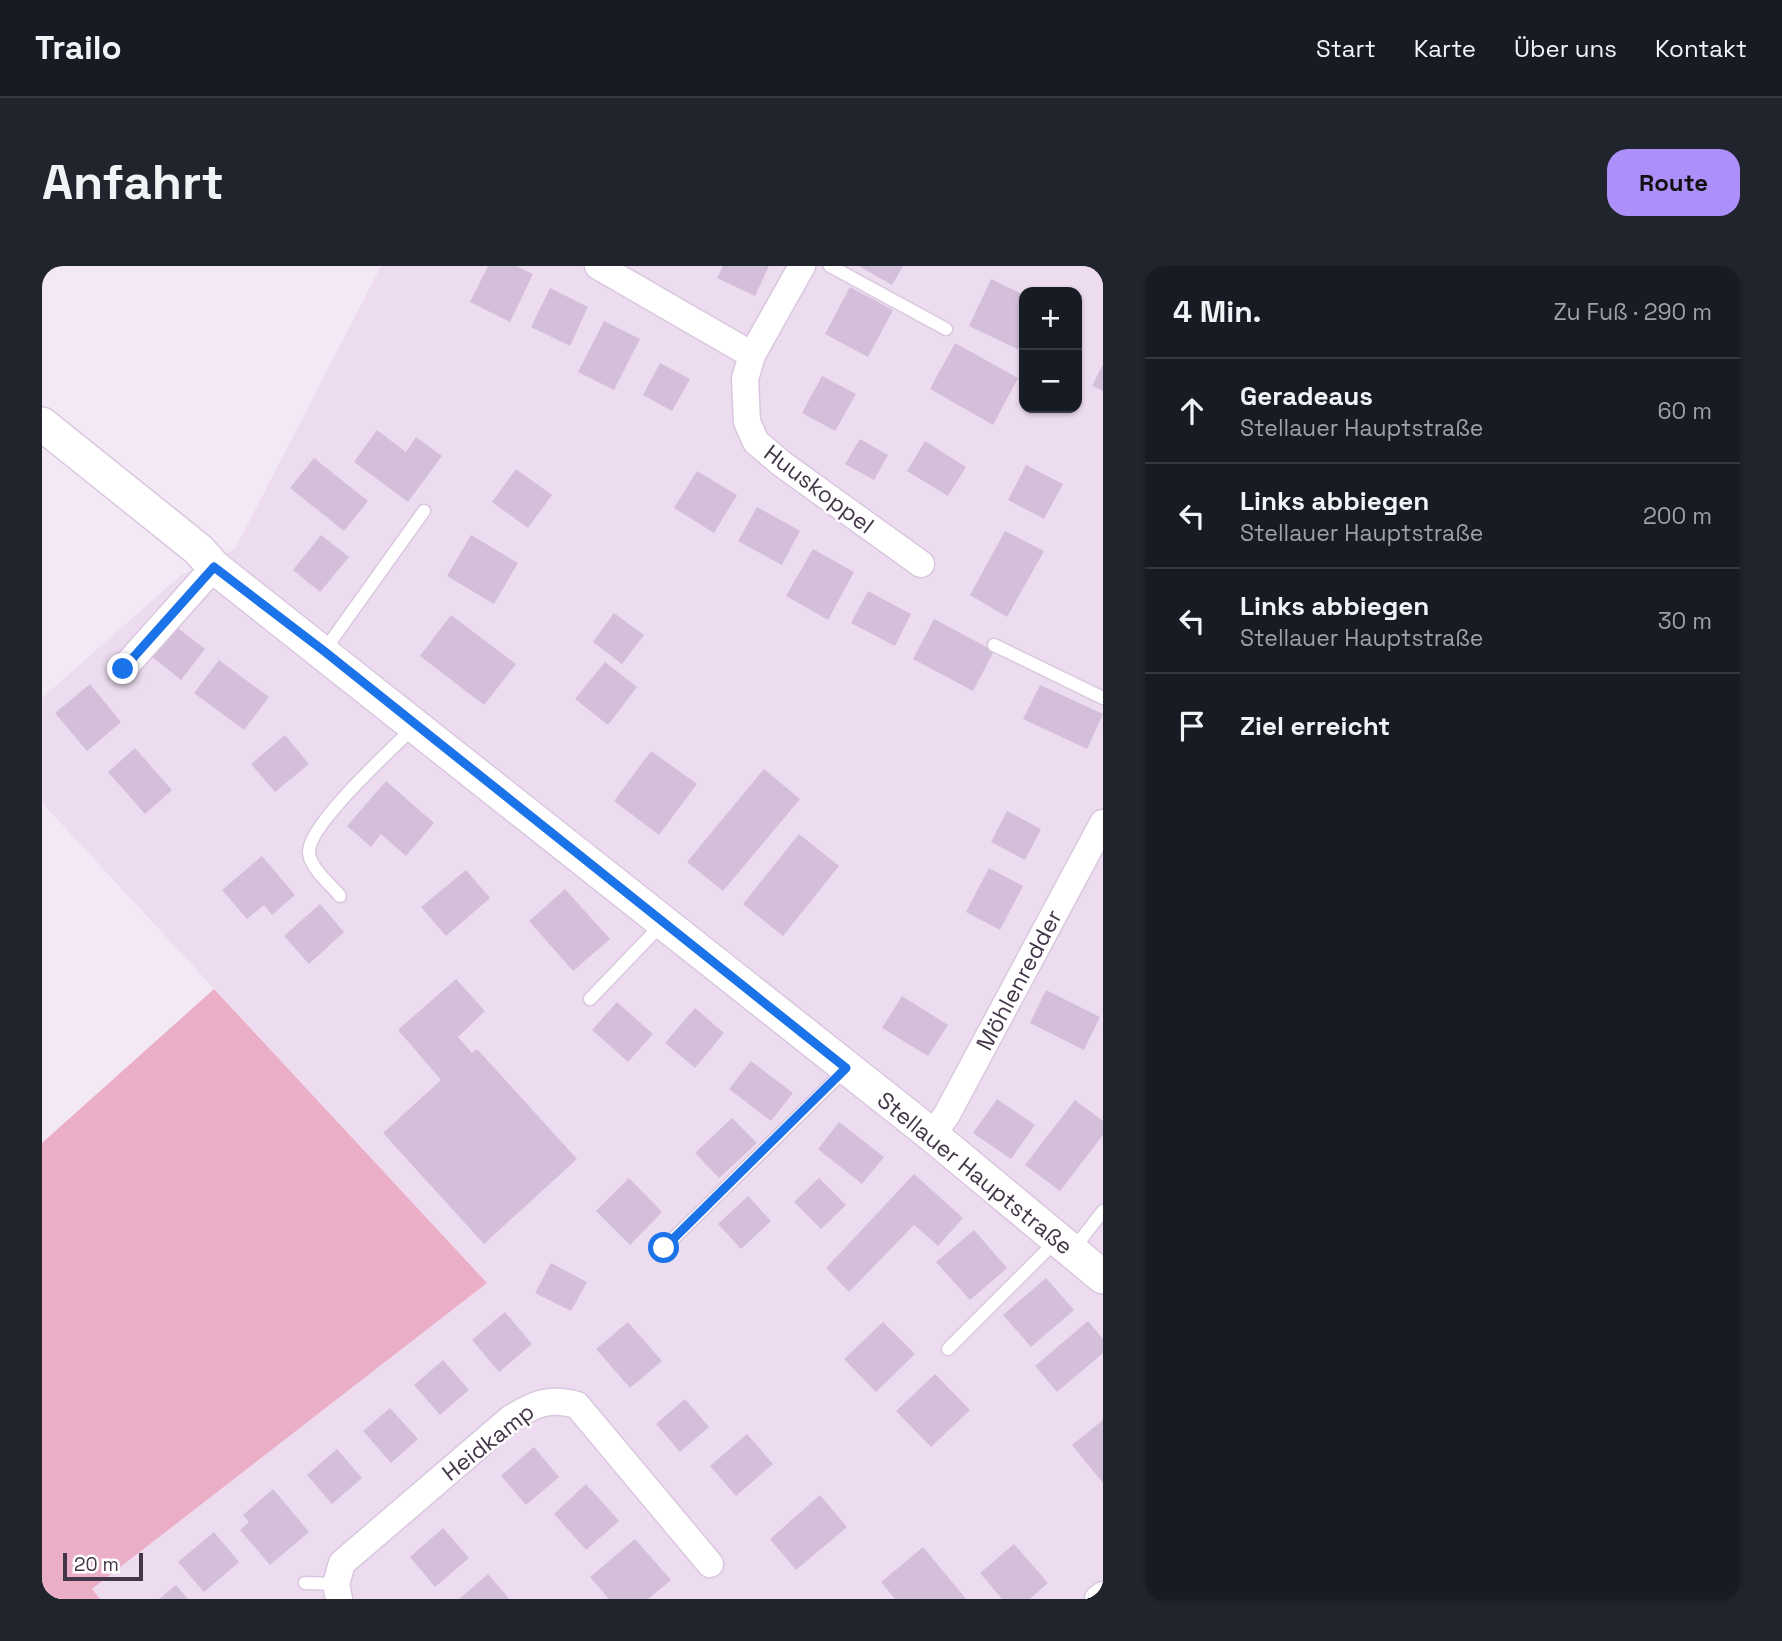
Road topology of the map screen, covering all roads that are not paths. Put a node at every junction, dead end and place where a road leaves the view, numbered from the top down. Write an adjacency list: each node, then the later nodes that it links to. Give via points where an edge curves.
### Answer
1 (598, 266): 5 (street)
2 (802, 266): 5 (street, Huuskoppel)
3 (830, 266): 4 (lane)
4 (946, 329)
5 (752, 355): 9 (street, Huuskoppel, via 745,379 746,404 747,422 756,442)
6 (42, 424): 8 (street, Stellauer Hauptstraße)
7 (424, 511): 11 (lane)
8 (206, 558): 11 (street, Stellauer Hauptstraße); 12 (street)
9 (921, 564)
10 (994, 645): 13 (lane)
11 (324, 651): 14 (street, Stellauer Hauptstraße)
12 (123, 669)
13 (1103, 698)
14 (415, 725): 16 (lane, via 313,836 311,862); 17 (street, Stellauer Hauptstraße)
15 (1103, 823): 20 (street, Möhlenredder)
16 (340, 896)
17 (663, 923): 18 (lane); 19 (street, Stellauer Hauptstraße)
18 (590, 999)
19 (846, 1068): 20 (street, Stellauer Hauptstraße); 23 (lane)
20 (932, 1135): 22 (street, Stellauer Hauptstraße)
21 (1103, 1211): 22 (lane)
22 (1064, 1245): 24 (street, Stellauer Hauptstraße); 25 (lane)
23 (664, 1248)
24 (1103, 1277)
25 (948, 1349)
26 (710, 1564): 28 (street, Heidkamp, via 577,1405 557,1399 537,1403 510,1419 342,1563)
27 (305, 1583): 28 (lane)
28 (337, 1592)
29 (1103, 1595): 30 (street)
30 (1098, 1599)

